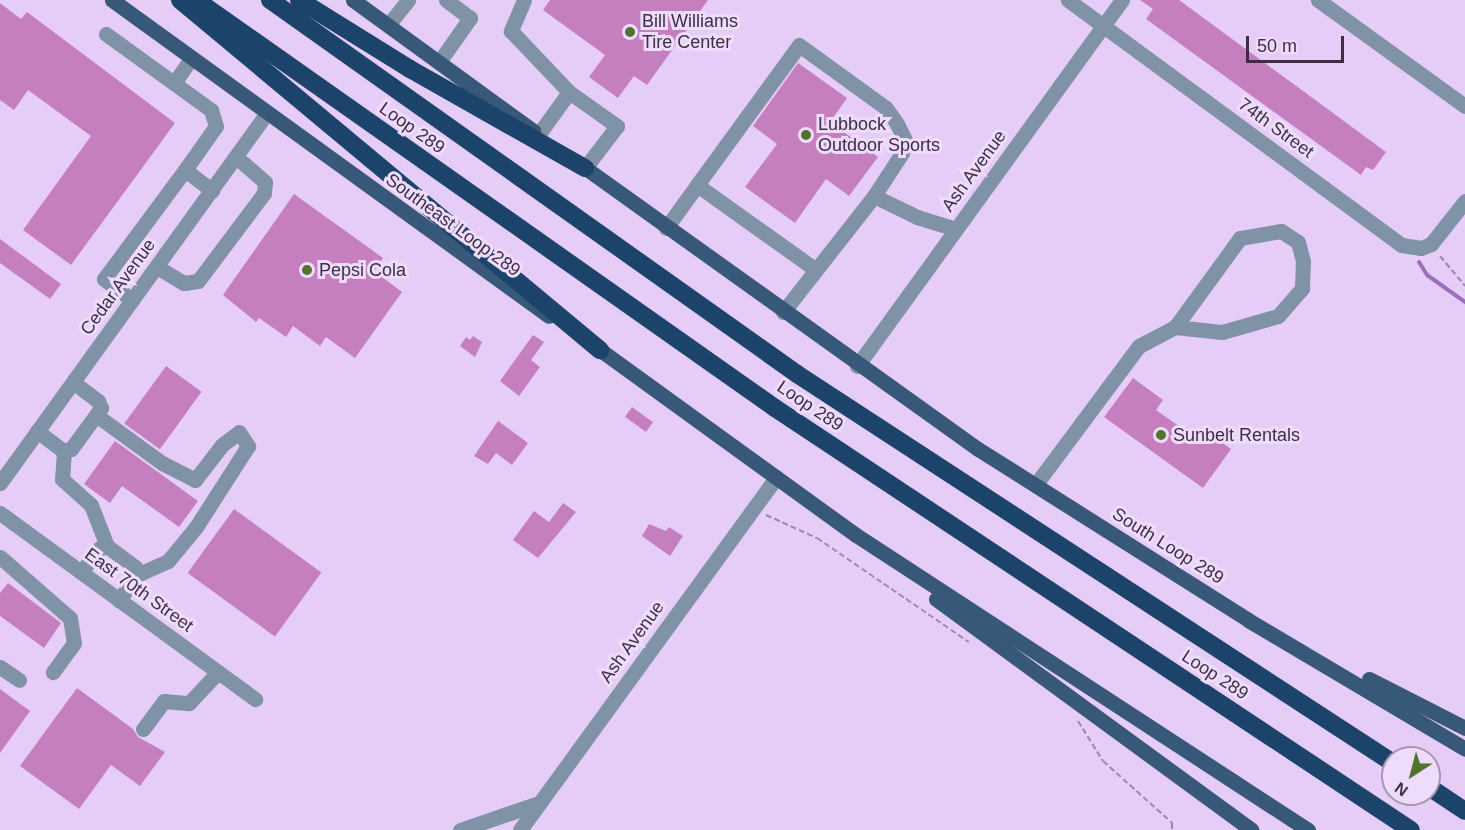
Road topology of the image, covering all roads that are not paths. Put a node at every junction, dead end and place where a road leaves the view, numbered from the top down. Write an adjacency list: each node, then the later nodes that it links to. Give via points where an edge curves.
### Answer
1 (112, 0): 16 (main road, Southeast Loop 289)
2 (180, 0): 37 (highway)
3 (196, 0): 70 (highway, Loop 289, via 775,408)
4 (270, 0): 62 (highway, Loop 289, via 797,374)
5 (299, 0): 24 (highway, via 410,69)
6 (353, 0): 13 (main road)
7 (408, 0): 13 (street)
8 (446, 0): 17 (street, via 470,18)
9 (524, 0): 19 (street, via 511,31)
10 (1068, 0): 14 (street, 74th Street)
11 (1122, 0): 14 (street, Ash Avenue)
12 (1318, 0): 20 (street)
13 (388, 25): 17 (main road)
14 (1104, 26): 29 (street, 74th Street, via 1402,245 1420,248 1431,244); 31 (street, Ash Avenue)
15 (106, 34): 18 (street)
16 (191, 59): 18 (street); 21 (main road, Southeast Loop 289)
17 (439, 62): 22 (main road)
18 (174, 83): 25 (street, via 211,110 216,126)
19 (569, 92): 22 (street); 24 (street, via 618,126)
20 (1465, 106)
21 (267, 113): 23 (street, Cedar Avenue); 37 (main road, Southeast Loop 289, via 512,292)
22 (538, 135): 24 (main road)
23 (236, 157): 27 (street, Cedar Avenue); 32 (street, via 265,182 264,193 198,281 184,283)
24 (585, 168): 30 (main road)
25 (185, 170): 27 (street); 34 (street, via 104,279)
26 (697, 185): 28 (street, via 799,45 886,108 905,140 902,153); 30 (street); 33 (street)
27 (212, 190): 32 (street, Cedar Avenue)
28 (874, 196): 31 (street); 33 (street)
29 (1465, 201)
30 (666, 228): 35 (main road)
31 (956, 229): 38 (street, Ash Avenue)
32 (157, 267): 34 (street, Cedar Avenue)
33 (816, 270): 35 (street)
34 (132, 300): 39 (street, Cedar Avenue)
35 (783, 312): 38 (main road)
36 (1175, 327): 36 (street, via 1222,332 1278,316 1302,288 1303,261 1298,242 1281,231 1240,238); 45 (street, via 1139,346)
37 (600, 350): 43 (main road, Southeast Loop 289)
38 (857, 366): 45 (main road, South Loop 289)
39 (73, 382): 40 (street, via 98,401 101,408); 41 (street, Cedar Avenue)
40 (96, 415): 42 (street, via 71,449); 51 (street, via 162,463 195,480 222,445 239,432 248,446 196,527 168,561)
41 (38, 431): 42 (street); 44 (street, Cedar Avenue)
42 (64, 451): 48 (street, via 62,479 91,505)
43 (776, 477): 47 (main road); 64 (street, Ash Avenue)
44 (0, 483)
45 (1036, 484): 53 (main road, South Loop 289)
46 (0, 513): 50 (street, East 70th Street)
47 (856, 535): 68 (main road, via 927,592); 69 (main road)
48 (107, 546): 50 (street, via 100,548); 51 (street, via 135,567)
49 (0, 557): 55 (street, via 70,618 74,643)
50 (81, 572): 52 (street, East 70th Street)
51 (137, 575): 52 (street)
52 (119, 600): 56 (street, East 70th Street)
53 (1248, 620): 59 (main road); 61 (main road, South Loop 289)
54 (0, 667): 57 (street)
55 (54, 672)
56 (218, 672): 58 (street, East 70th Street); 60 (street, via 189,703 164,701)
57 (19, 680)
58 (255, 699)
59 (1465, 728)
60 (143, 729)
61 (1465, 749)
62 (1381, 755)
63 (1441, 795): 65 (highway)
64 (539, 803): 66 (street); 67 (street, Ash Avenue)
65 (1465, 812)
66 (460, 830)
67 (520, 830)
68 (1252, 830)
69 (1308, 830)
70 (1412, 830)

